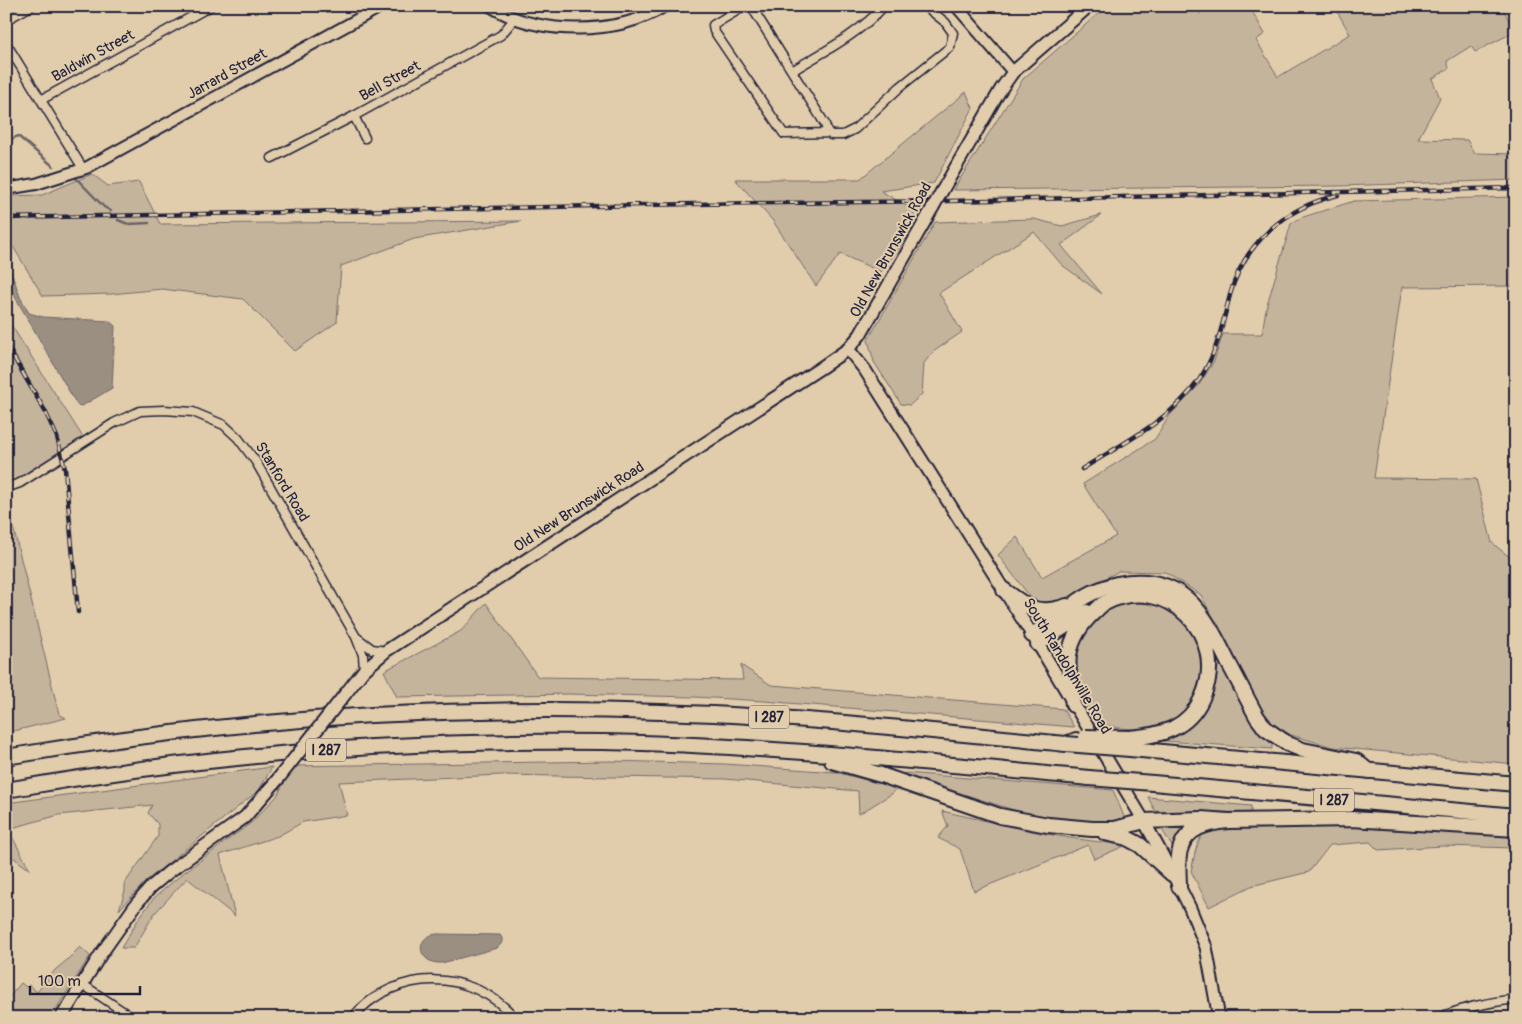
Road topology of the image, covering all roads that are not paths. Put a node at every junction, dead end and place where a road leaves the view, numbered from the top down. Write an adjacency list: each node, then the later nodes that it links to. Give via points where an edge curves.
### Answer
1 (31, 6): 13 (street)
2 (211, 6): 17 (street, Baldwin Street)
3 (382, 6): 22 (street, Jarrard Street)
4 (490, 6): 12 (street)
5 (665, 6): 12 (street, via 620,24 596,28 542,26)
6 (744, 6): 19 (street, via 713,25 714,31 784,134)
7 (751, 6): 15 (street)
8 (884, 6): 15 (street, via 838,44)
9 (925, 6): 19 (street, via 952,33 950,47 855,129 844,135)
10 (956, 6): 16 (street)
11 (1089, 6): 16 (main road, Old New Brunswick Road)
12 (516, 18): 18 (street, Bell Street, via 501,35)
13 (6, 20)
14 (6, 42): 17 (street)
15 (792, 71): 19 (street)
16 (1013, 72): 24 (main road, Old New Brunswick Road, bridge, via 864,328)
17 (41, 100): 22 (street, via 82,168)
18 (354, 116): 20 (street); 21 (street, Bell Street)
19 (829, 133)
20 (365, 138)
21 (272, 158)
22 (86, 168): 23 (street, Jarrard Street, via 36,184)
23 (6, 189)
24 (848, 349): 26 (main road, South Randolphville Road, via 866,370); 31 (main road, Old New Brunswick Road)
25 (6, 488): 29 (street, Stanford Road, via 20,483 114,423 140,411 193,412 224,425 256,462)
26 (1004, 590): 28 (highway, via 1023,604 1044,611); 30 (main road, South Randolphville Road)
27 (1103, 604): 30 (highway); 33 (highway, via 1079,629 1072,644 1069,667); 34 (highway, via 1140,595 1165,600 1182,610 1195,624 1206,643 1209,658 1204,694 1184,722 1162,734)
28 (1073, 605): 30 (highway); 37 (highway, via 1099,590 1125,583 1152,583 1180,593 1191,601 1211,627 1266,729 1288,744 1356,762)
29 (356, 637): 31 (street, Stanford Road, via 372,649); 32 (street, Stanford Road)
30 (1035, 639): 33 (main road, South Randolphville Road)
31 (386, 651): 32 (main road, Old New Brunswick Road)
32 (364, 670): 46 (main road, Old New Brunswick Road, bridge, via 278,780 245,816 151,887)
33 (1073, 705): 41 (main road, South Randolphville Road)
34 (1130, 743): 36 (highway, I 287, bridge, via 1066,744 786,718 511,710 377,714 263,723 111,740); 37 (highway, I 287)
35 (804, 752): 39 (highway, I 287, via 606,742 495,742 316,750 106,773); 40 (highway, I 287, bridge); 43 (highway, via 1000,816)
36 (6, 757)
37 (1368, 771): 38 (highway, I 287)
38 (1516, 784)
39 (6, 790)
40 (1516, 816)
41 (1144, 821): 42 (highway); 43 (highway, via 1115,829); 45 (main road, South Randolphville Road)
42 (1228, 821): 44 (highway, via 1368,820); 45 (highway, via 1202,826 1188,835 1180,849)
43 (1092, 829): 45 (highway, via 1127,838 1140,845)
44 (1516, 829)
45 (1175, 880): 52 (main road, South Randolphville Road, via 1206,947)
46 (82, 984): 48 (main road, Old New Brunswick Road); 49 (street)
47 (1516, 999): 53 (street, via 1462,1008)
48 (61, 1018)
49 (133, 1018)
50 (352, 1018): 51 (street, via 365,1004 390,989 410,982 432,980 456,982 480,990)
51 (515, 1018)
52 (1219, 1018)
53 (1437, 1018)

